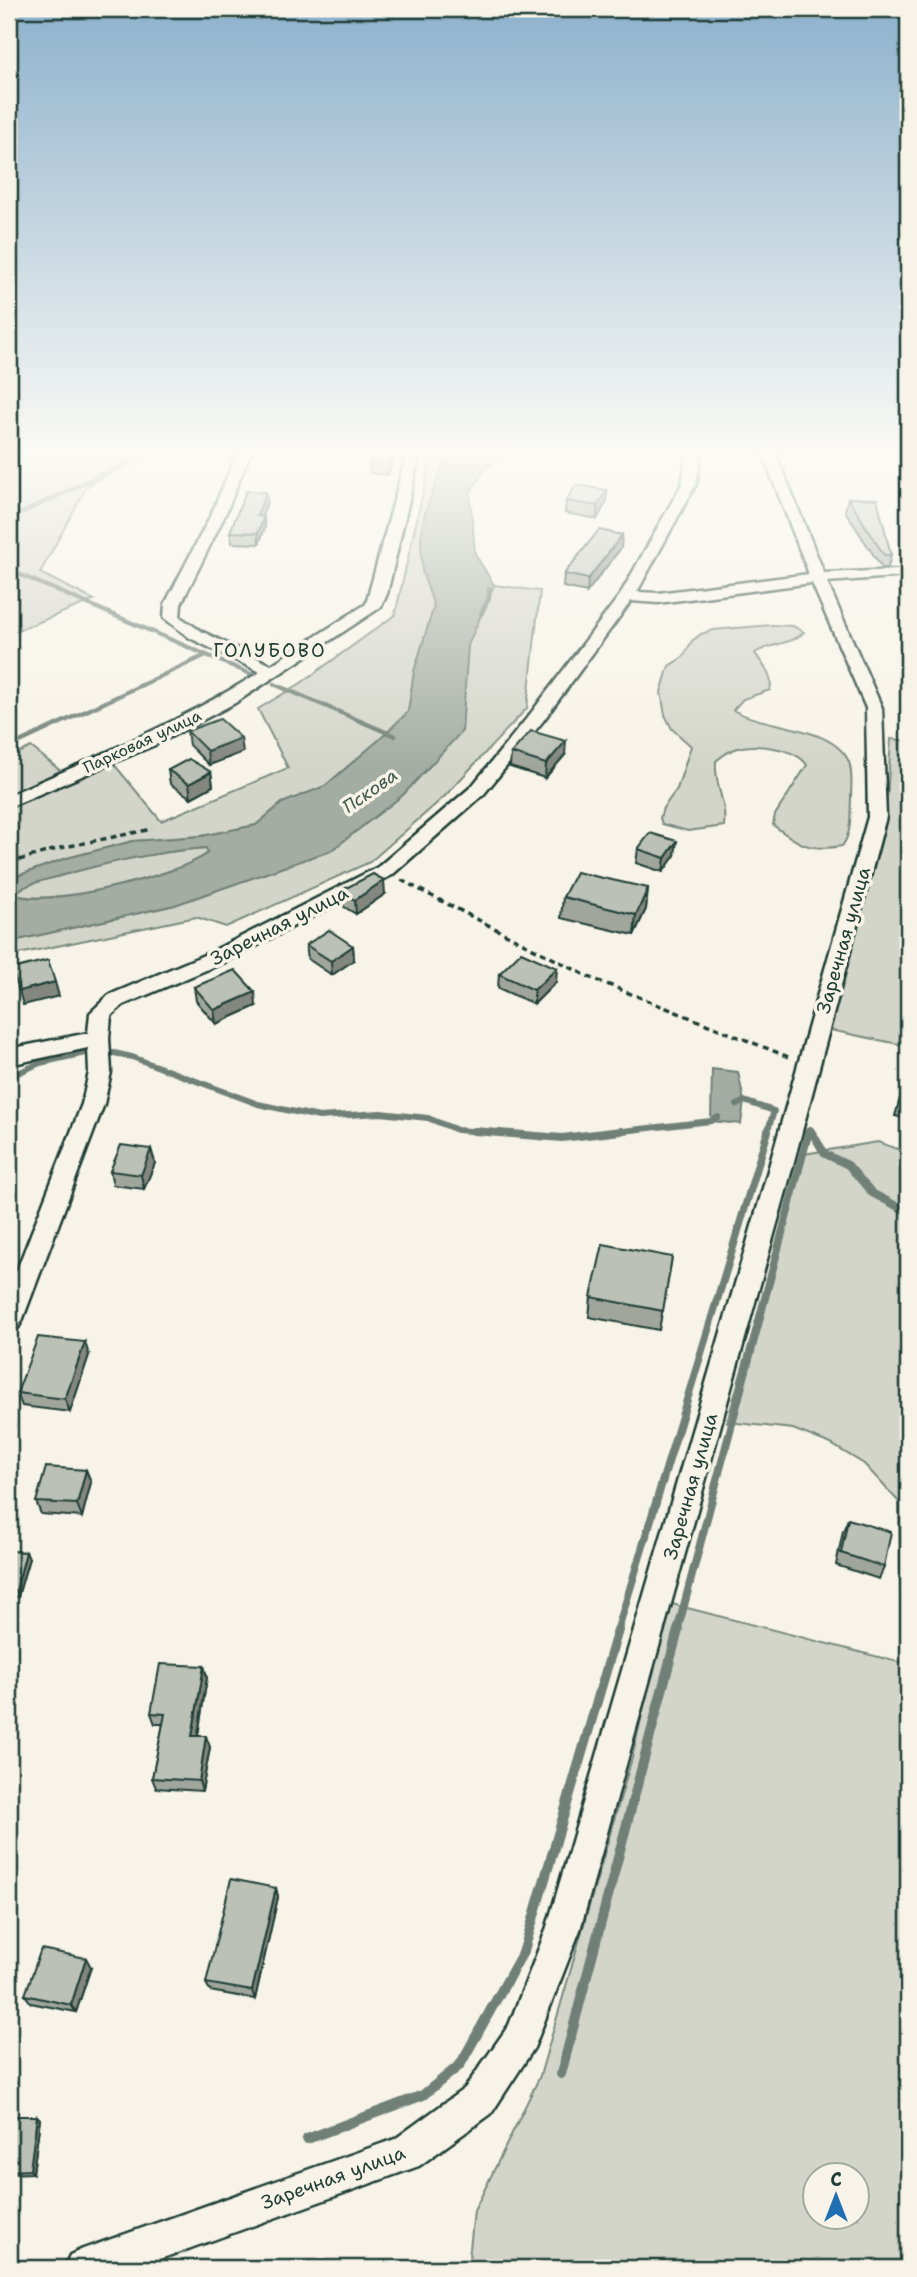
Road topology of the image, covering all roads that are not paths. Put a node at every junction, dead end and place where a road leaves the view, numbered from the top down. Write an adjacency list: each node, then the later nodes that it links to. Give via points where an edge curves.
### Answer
1 (197, 555): 8 (street, via 173,604 172,618 184,629 253,659)
2 (388, 555): 8 (street, via 377,601)
3 (652, 555): 7 (street, Заречная улица)
4 (809, 555): 6 (street, Заречная улица)
5 (908, 571): 6 (street)
6 (818, 578): 7 (street, via 658,598); 13 (street, Заречная улица, via 874,708 877,817 564,1930 522,2036 478,2101 406,2153)
7 (627, 596): 10 (street, Заречная улица, via 478,790 385,872 218,957 116,1000 101,1013)
8 (272, 673): 9 (street, Парковая улица, via 151,740)
9 (9, 802)
10 (98, 1038): 11 (street); 12 (street, Заречная улица, via 100,1072 93,1104)
11 (9, 1058)
12 (9, 1321)
13 (83, 2268)

